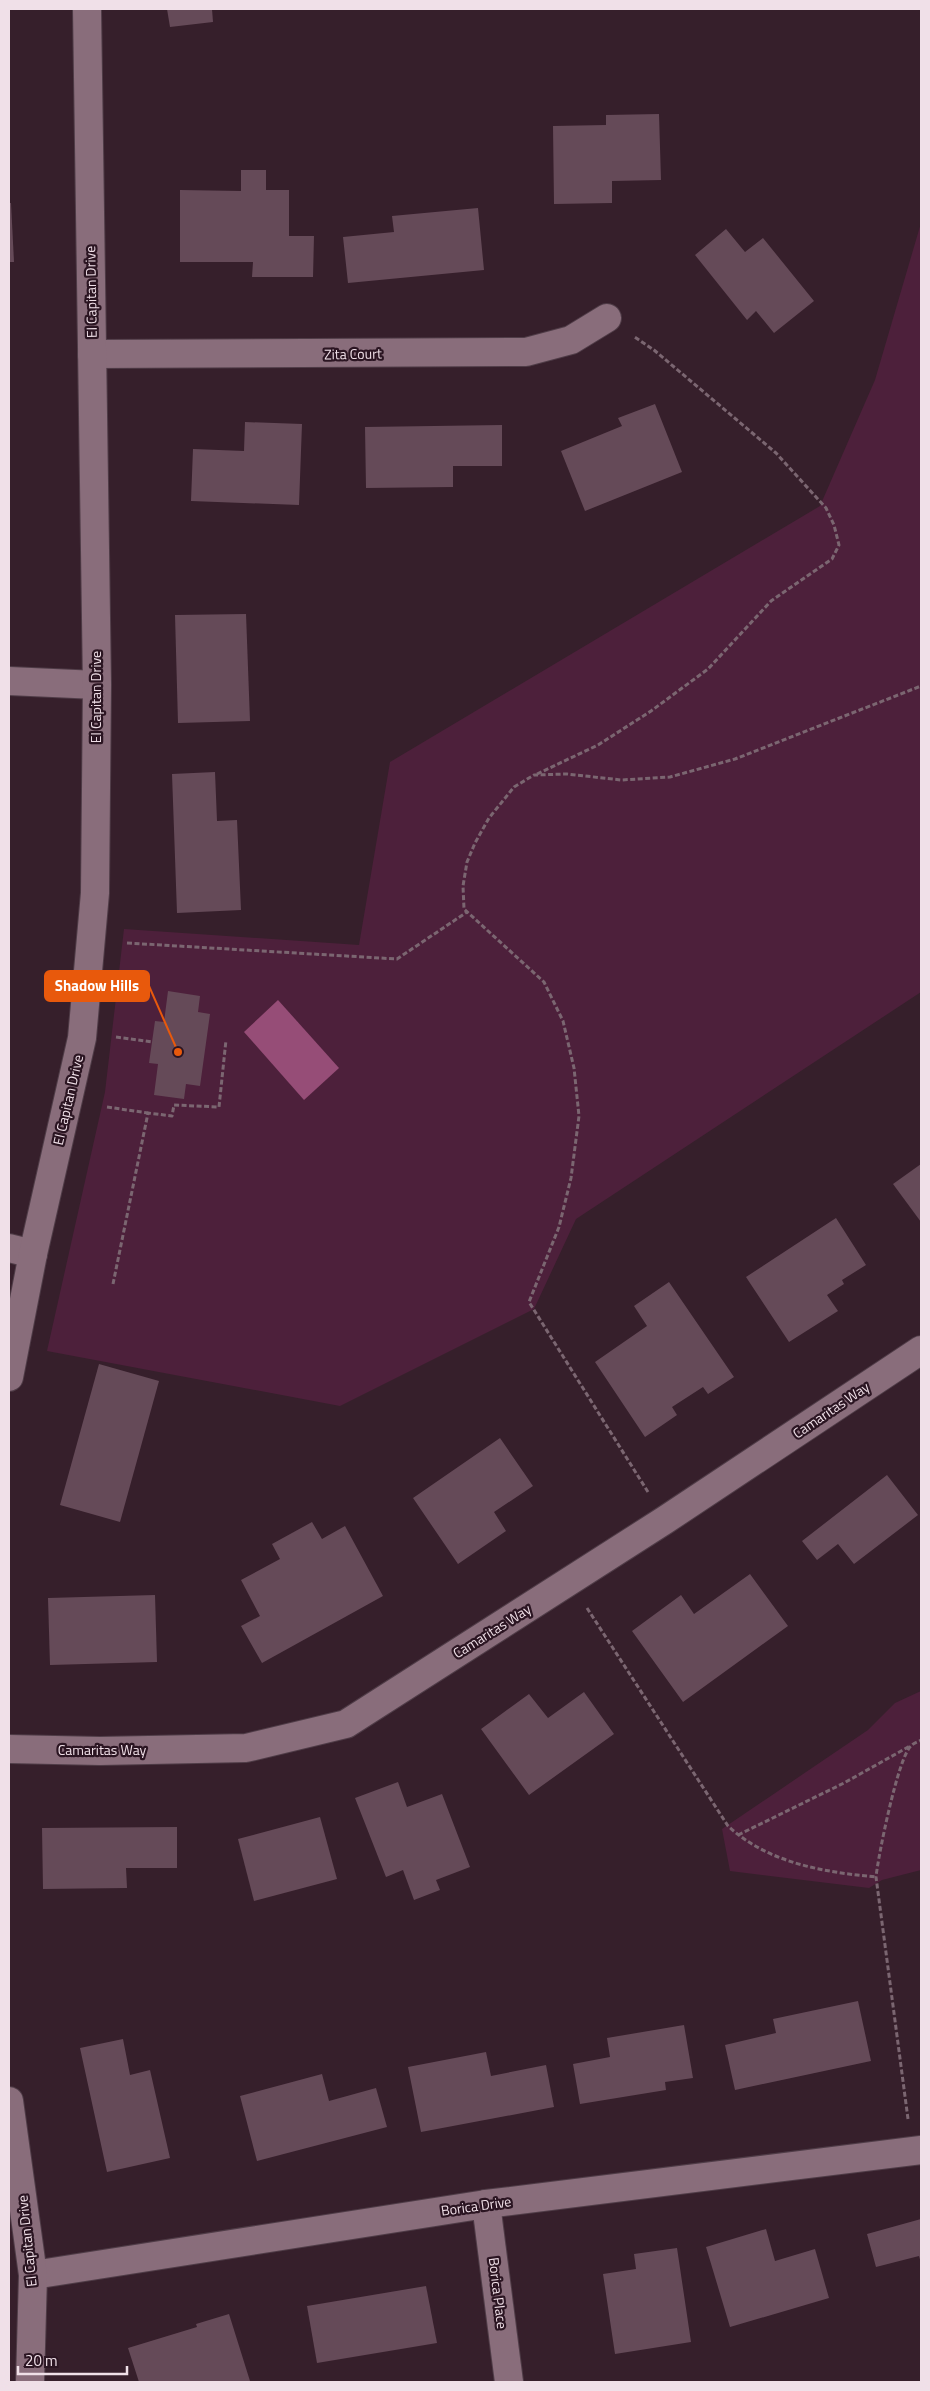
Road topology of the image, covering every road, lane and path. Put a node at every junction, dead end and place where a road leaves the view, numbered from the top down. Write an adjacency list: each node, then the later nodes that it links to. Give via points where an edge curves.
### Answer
1 (87, 9): 3 (street, El Capitan Drive)
2 (607, 318): 3 (street, Zita Court, via 571,340 526,352); 7 (path, via 654,350 776,453 826,508 839,545 832,559 771,601 708,669 598,745)
3 (92, 354): 5 (street, El Capitan Drive)
4 (9, 681): 5 (street)
5 (97, 685): 15 (street, El Capitan Drive, via 95,892 82,1038)
6 (921, 686): 7 (path, via 735,759 670,777 621,780 567,774)
7 (534, 775): 8 (path, via 514,786 489,818 475,843 467,862 463,886 464,909)
8 (467, 912): 9 (path, via 398,959); 19 (path, via 544,982 563,1021 574,1068 578,1116 571,1178 559,1228 529,1302)
9 (127, 943)
10 (116, 1037): 12 (path)
11 (226, 1040): 14 (path, via 219,1107 174,1105 172,1116)
12 (152, 1042)
13 (107, 1107): 14 (path)
14 (148, 1112): 16 (path)
15 (21, 1251): 18 (street, El Capitan Drive)
16 (113, 1284)
17 (921, 1350): 19 (street, Camaritas Way)
18 (9, 1377)
19 (665, 1520): 20 (street, Camaritas Way)
20 (570, 1582): 23 (street, Camaritas Way, via 346,1724 246,1748); 24 (path, via 728,1826)
21 (921, 1740): 22 (path)
22 (910, 1746): 24 (path, via 844,1783); 25 (path, via 901,1764 879,1852)
23 (9, 1749)
24 (738, 1835): 25 (path, via 765,1853 787,1861)
25 (876, 1878): 27 (path)
26 (9, 2101): 29 (street, El Capitan Drive)
27 (917, 2151): 28 (street, Borica Drive)
28 (486, 2204): 29 (street, Borica Drive); 31 (street, Borica Place)
29 (33, 2275): 30 (street, El Capitan Drive)
30 (30, 2382)
31 (509, 2382)

